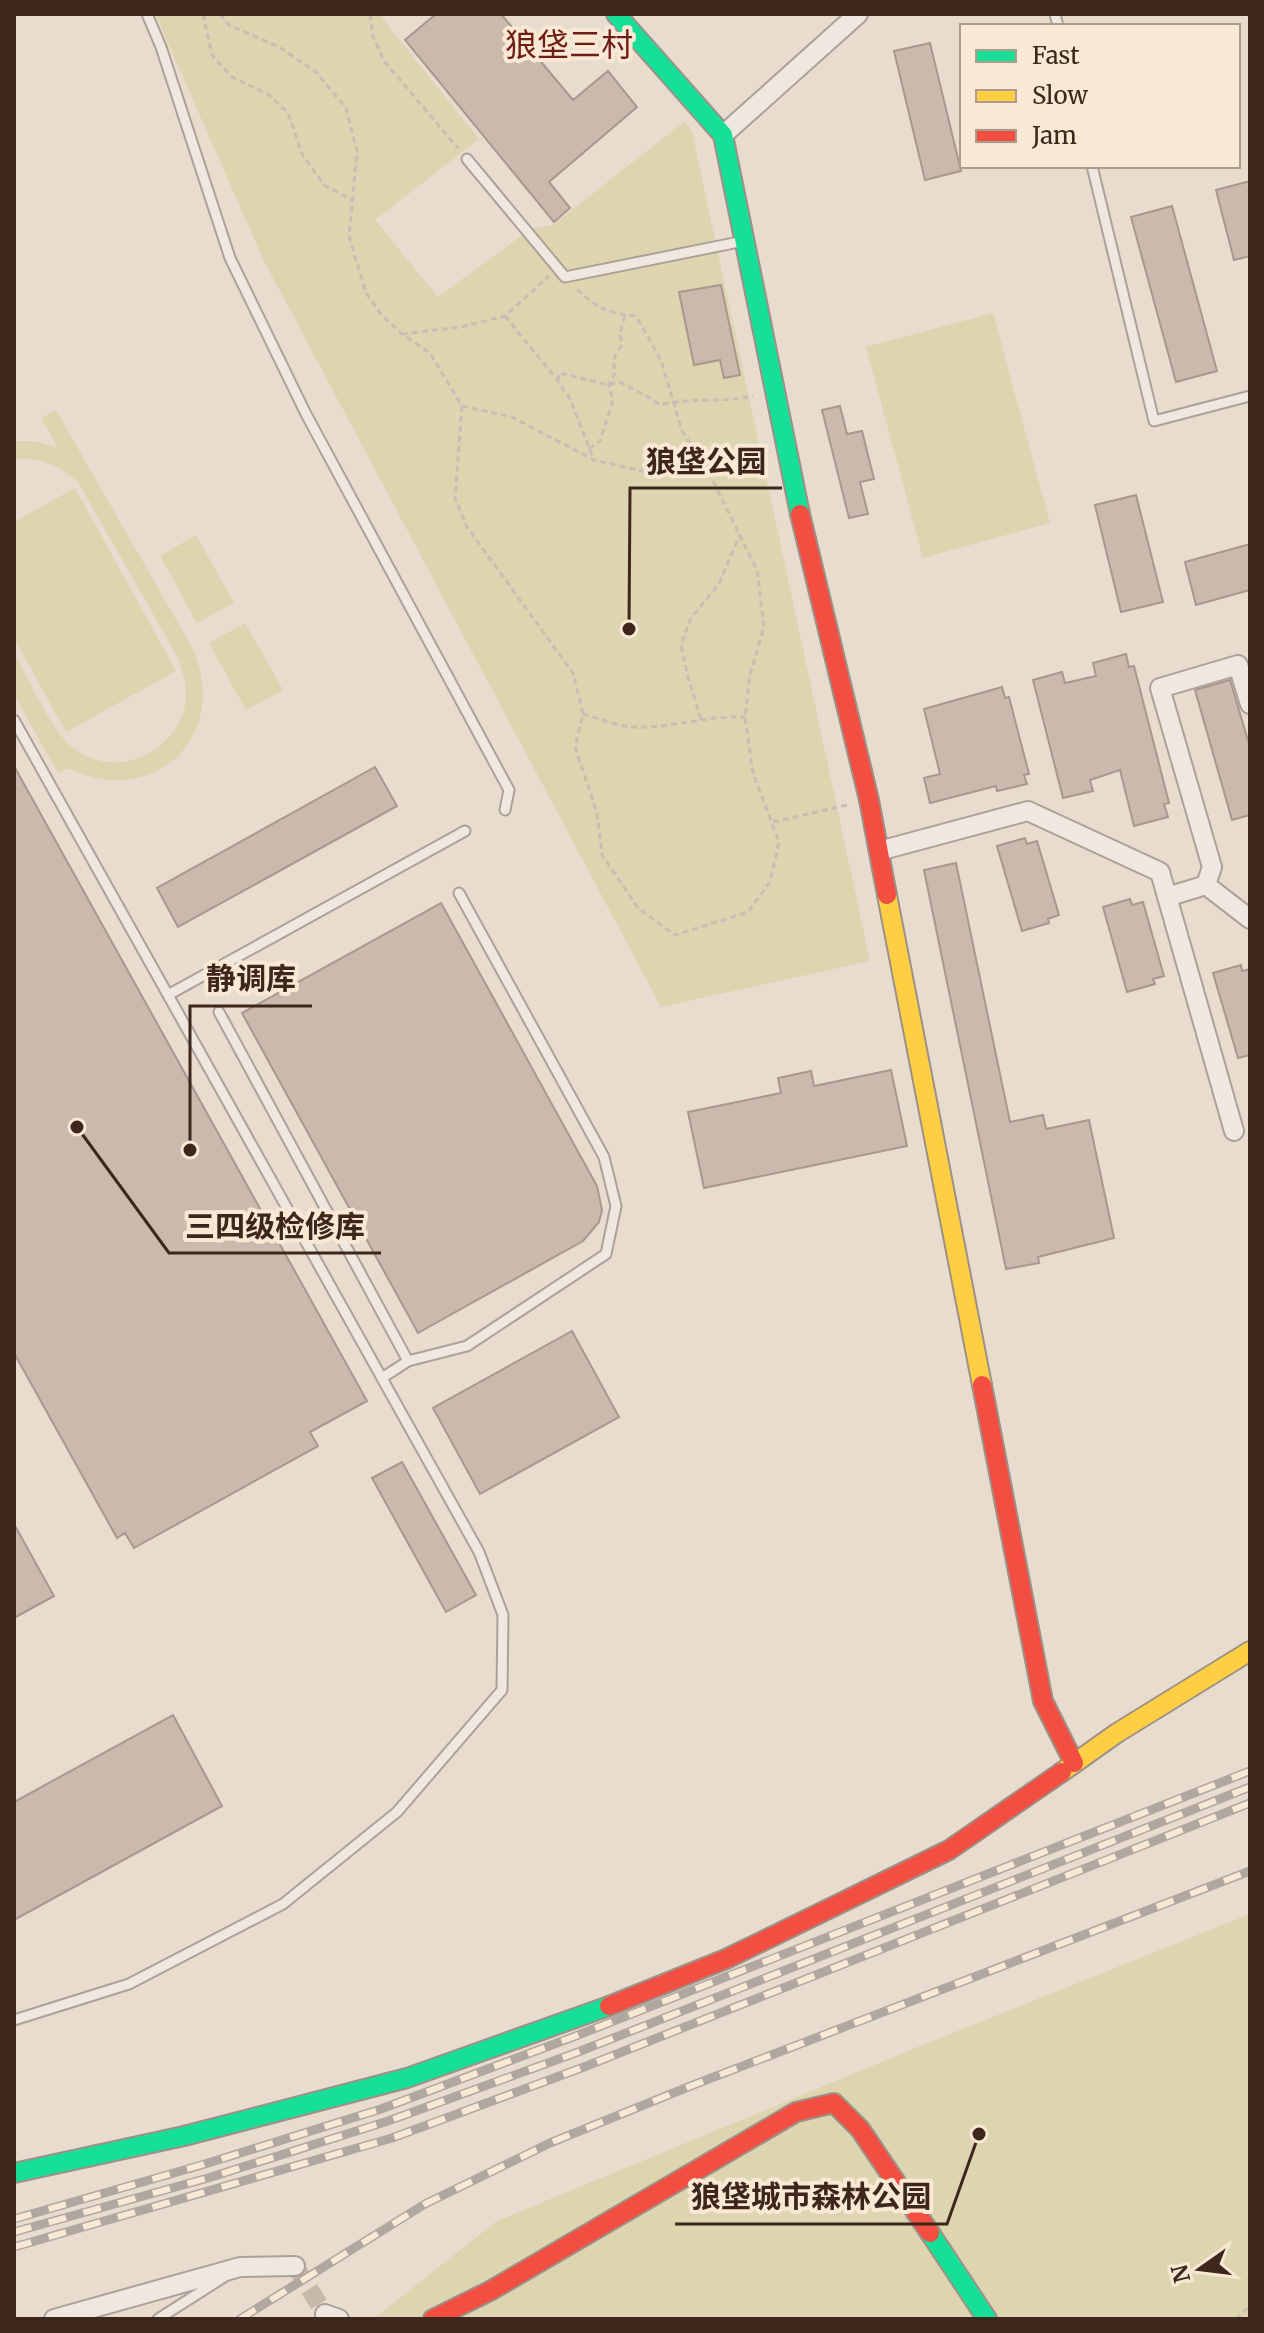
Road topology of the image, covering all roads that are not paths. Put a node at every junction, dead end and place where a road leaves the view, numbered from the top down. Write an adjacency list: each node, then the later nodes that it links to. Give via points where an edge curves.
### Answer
1 (147, 14): 11 (lane, via 230,258 306,414 509,790)
2 (616, 14): 4 (street)
3 (858, 14): 4 (street)
4 (723, 135): 7 (street)
5 (467, 159): 7 (lane, via 565,277)
6 (1092, 168): 8 (lane, via 1154,421)
7 (745, 241): 13 (street, via 804,533)
8 (1250, 396)
9 (1250, 704): 14 (street, via 1238,665 1160,688 1212,867)
10 (14, 720): 18 (lane)
11 (505, 810)
12 (465, 831): 18 (lane)
13 (879, 851): 16 (street, via 1028,811 1160,872); 24 (street, via 1043,1701)
14 (1206, 885): 16 (street); 17 (street)
15 (459, 893): 21 (lane, via 604,1157 616,1206 606,1254 467,1346)
16 (1167, 897): 20 (street)
17 (1250, 919)
18 (168, 995): 22 (lane)
19 (219, 1012): 21 (lane)
20 (1234, 1131)
21 (408, 1361): 22 (lane)
22 (382, 1378): 25 (lane, via 479,1552 494,1590 503,1615 502,1690 397,1812 283,1904 129,1984)
23 (1250, 1651): 24 (street)
24 (1074, 1763): 26 (street, via 949,1850 726,1959 567,2022 407,2078)
25 (14, 2020)
26 (14, 2173)
27 (295, 2266): 28 (street)
28 (240, 2267): 29 (street); 30 (lane)
29 (54, 2319)
30 (158, 2319)
31 (433, 2319): 32 (street, via 796,2112 834,2103 860,2129)
32 (987, 2319)

